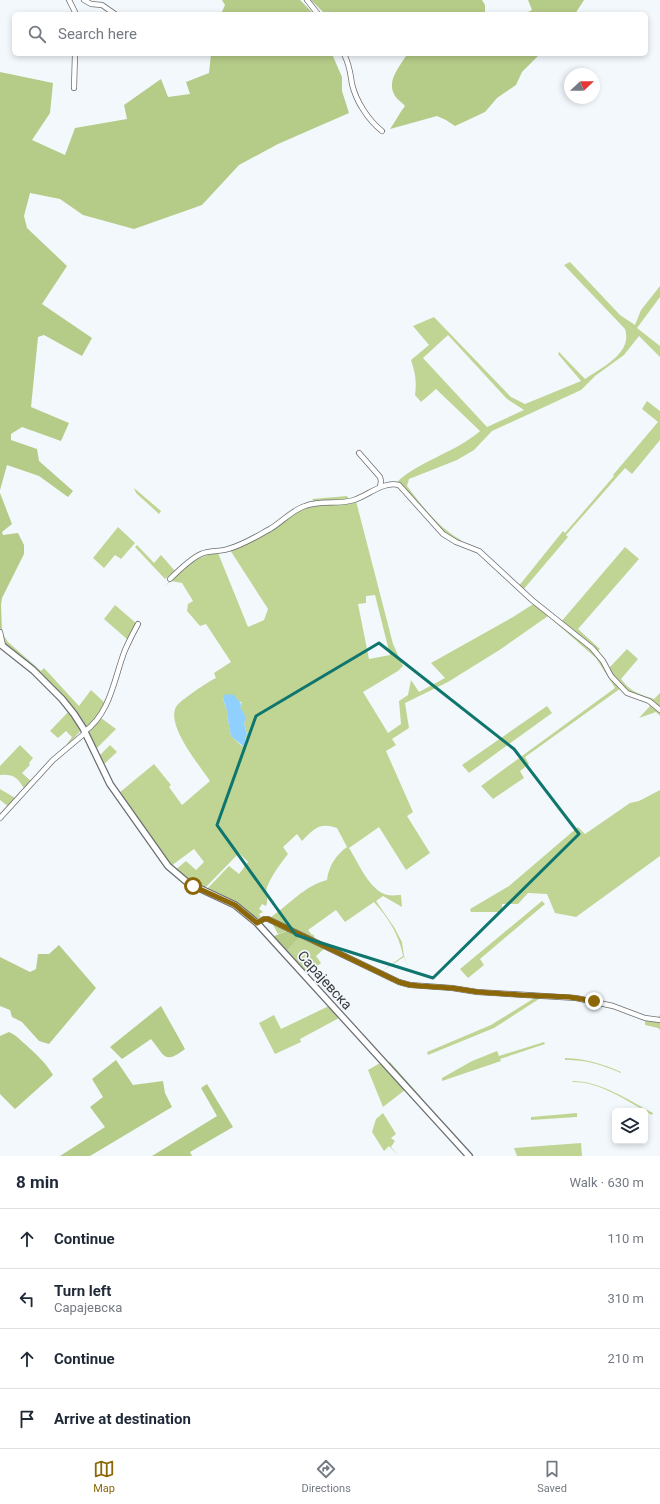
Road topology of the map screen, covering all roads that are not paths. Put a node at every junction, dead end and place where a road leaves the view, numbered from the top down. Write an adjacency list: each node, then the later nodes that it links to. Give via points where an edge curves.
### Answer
1 (69, 0): 4 (street)
2 (84, 0): 5 (street, via 105,6)
3 (307, 0): 6 (street)
4 (75, 12)
5 (112, 12)
6 (316, 12)
7 (76, 56): 9 (street)
8 (345, 56): 10 (street, via 353,86 366,115)
9 (74, 88)
10 (382, 131)
11 (359, 453): 12 (street, via 380,477)
12 (379, 488): 13 (street, via 353,500 306,506 239,545 194,558); 17 (street, via 388,484 403,487 443,534 479,551 523,592 592,648 611,676 627,692 649,701)
13 (170, 579)
14 (138, 624): 18 (street, via 126,649 108,701 97,721)
15 (0, 632): 16 (street)
16 (2, 645): 18 (main road, via 25,663 62,699)
17 (660, 710)
18 (85, 732): 19 (street, via 53,760); 20 (main road, via 110,784 168,866 188,883 235,905)
19 (0, 818)
20 (257, 923): 21 (street, Сарајевска, via 268,919 410,985 576,998); 22 (main road, Сарајевска)
21 (660, 1020)
22 (469, 1156)

